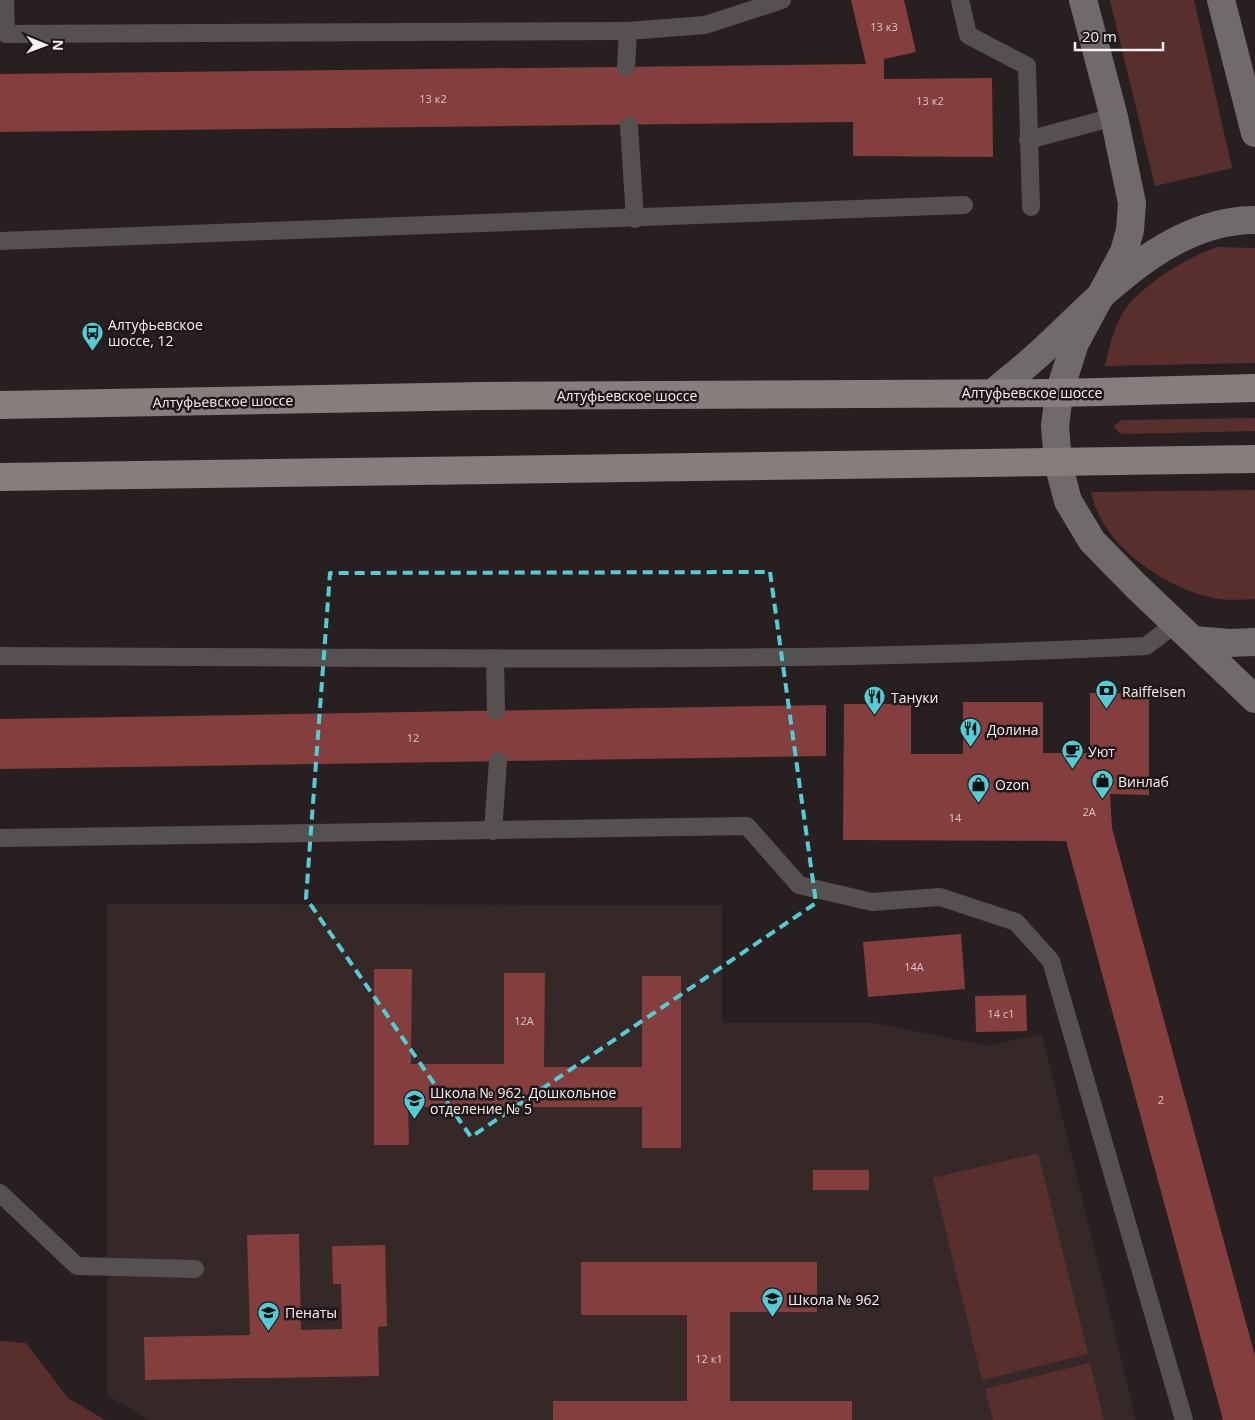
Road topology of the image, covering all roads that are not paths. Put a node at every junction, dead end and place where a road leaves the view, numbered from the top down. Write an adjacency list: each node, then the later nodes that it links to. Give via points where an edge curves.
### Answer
1 (5, 0): 6 (lane, via 6,34)
2 (782, 0): 6 (lane, via 705,25)
3 (960, 0): 11 (lane, via 968,35 1027,66)
4 (1083, 0): 9 (main road)
5 (1221, 0): 8 (main road)
6 (628, 31): 7 (lane)
7 (626, 67)
8 (1253, 115)
9 (1114, 117): 11 (lane); 17 (main road, via 1132,203 1124,252)
10 (629, 126): 14 (lane)
11 (1028, 140): 13 (lane)
12 (964, 205): 14 (lane)
13 (1031, 207)
14 (635, 219): 16 (lane)
15 (1255, 220): 17 (main road, via 1216,224 1182,238 1139,264)
16 (0, 241)
17 (1100, 296): 19 (main road); 20 (main road, via 1076,344)
18 (1255, 388): 20 (main road, Алтуфьевское шоссе)
19 (994, 392): 20 (main road, Алтуфьевское шоссе); 21 (main road, Алтуфьевское шоссе, via 482,396)
20 (1059, 393): 23 (main road, via 1055,426)
21 (0, 405)
22 (1255, 459): 23 (main road)
23 (1058, 463): 24 (main road); 25 (main road, via 1068,500 1092,541)
24 (0, 477)
25 (1184, 632): 26 (main road, via 1229,644); 28 (lane, via 1146,646 902,656); 29 (main road)
26 (1255, 642)
27 (0, 656): 28 (lane)
28 (495, 658): 30 (lane)
29 (1255, 700)
30 (496, 711)
31 (498, 761): 32 (lane)
32 (493, 831): 33 (lane); 36 (lane, via 747,826 799,885 872,902 940,897 1016,922 1052,961)
33 (0, 838)
34 (0, 1193): 35 (lane, via 78,1266)
35 (195, 1269)
36 (1184, 1420)

